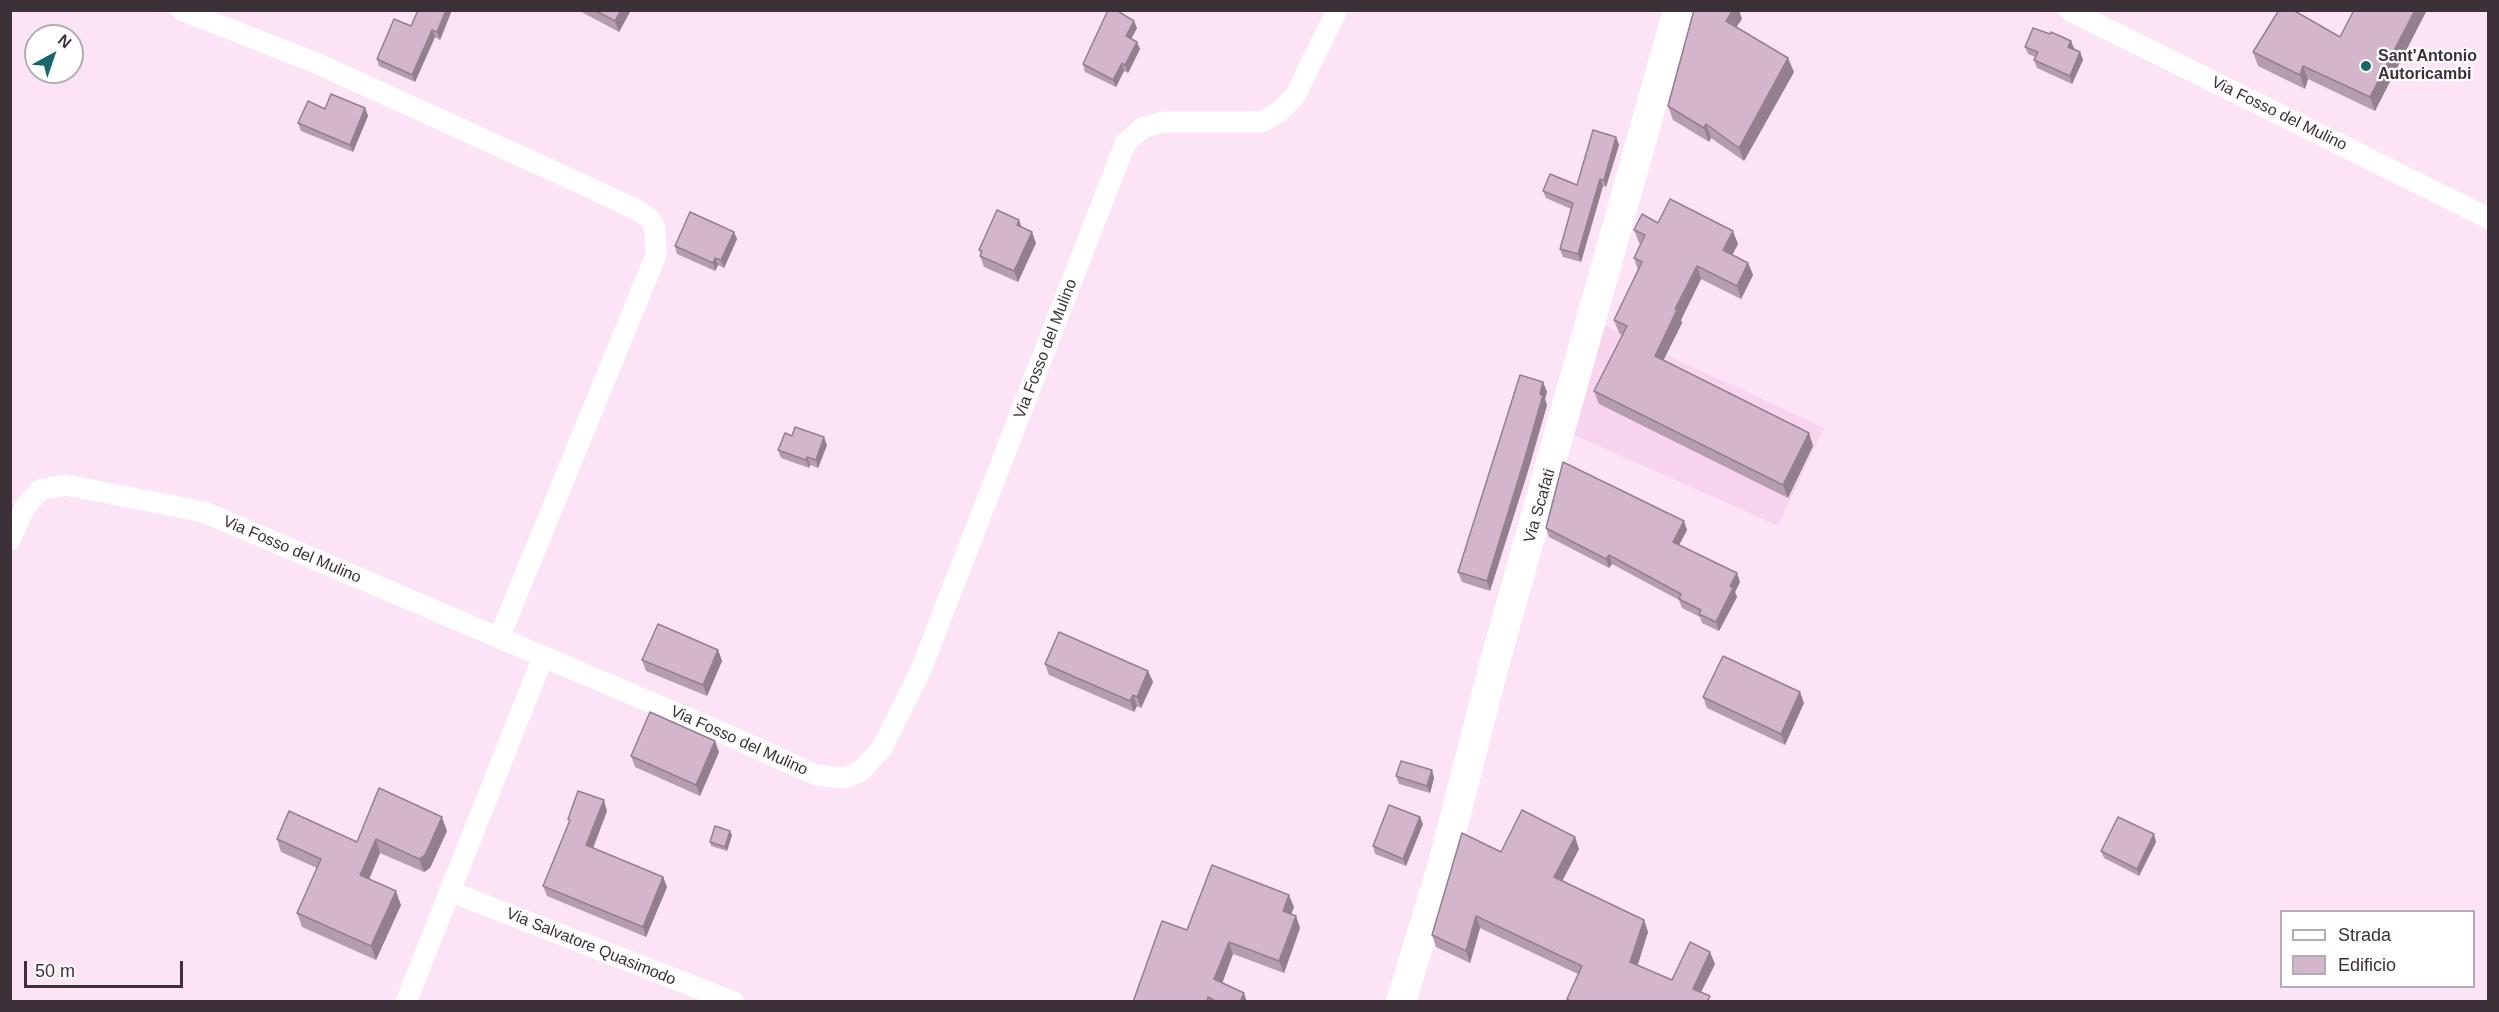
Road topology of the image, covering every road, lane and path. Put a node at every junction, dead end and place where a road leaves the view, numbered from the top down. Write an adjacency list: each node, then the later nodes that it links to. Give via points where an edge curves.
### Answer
1 (181, 10): 7 (street, via 316,63 593,189 650,219 655,229 656,255)
2 (1337, 10): 8 (street, Via Fosso del Mulino, via 1294,96 1279,112 1262,122 1163,122 1142,128 1125,144 920,672 882,748 861,771 844,778 816,775)
3 (1678, 10): 12 (street, Via Scafati, via 1494,665 1443,864)
4 (2069, 10): 5 (street, Via Fosso del Mulino)
5 (2488, 218)
6 (10, 540): 7 (street, Via Fosso del Mulino, via 25,507 40,490 66,485 204,512)
7 (499, 638): 8 (street, Via Fosso del Mulino)
8 (543, 657): 9 (street)
9 (449, 891): 10 (street); 11 (street, Via Salvatore Quasimodo)
10 (406, 1002)
11 (734, 1002)
12 (1401, 1002)

